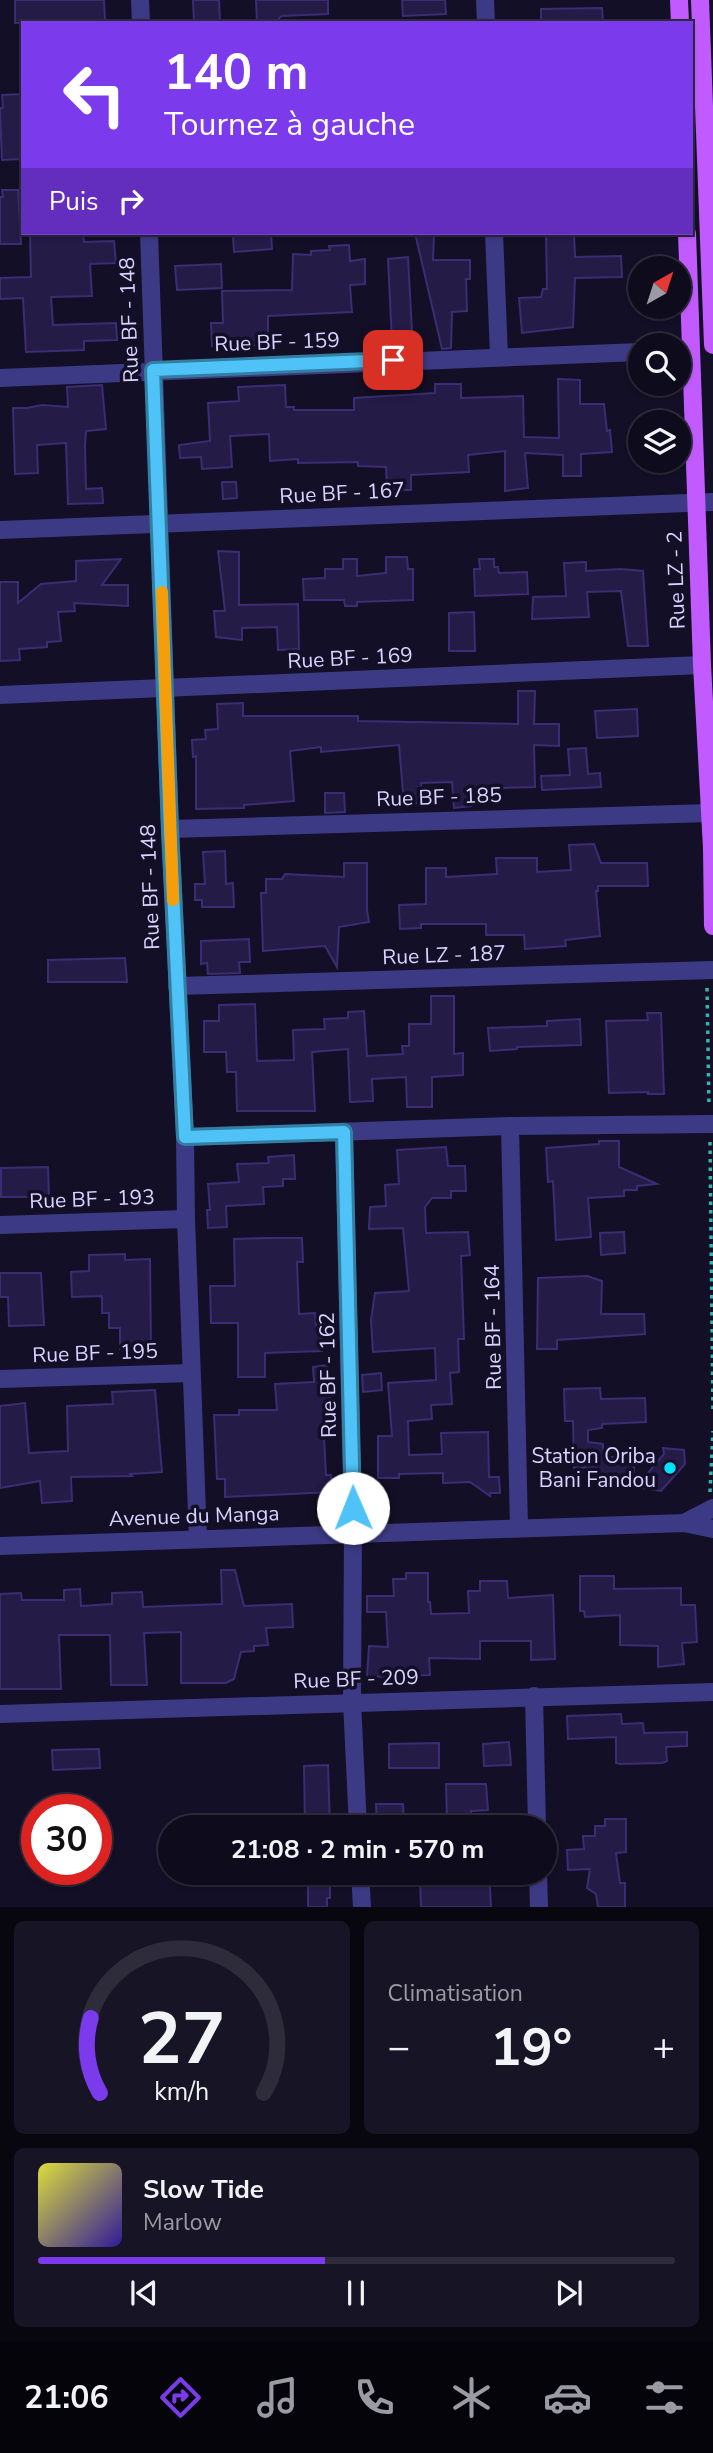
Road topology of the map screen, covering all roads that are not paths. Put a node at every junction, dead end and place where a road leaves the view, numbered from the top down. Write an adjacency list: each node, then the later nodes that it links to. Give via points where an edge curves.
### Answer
1 (140, 0): 5 (street)
2 (485, 0): 6 (street)
3 (679, 0): 7 (main road)
4 (700, 0): 8 (main road)
5 (141, 21)
6 (486, 21)
7 (680, 21)
8 (707, 24): 13 (main road)
9 (149, 235): 16 (street, Rue BF - 148)
10 (494, 235): 15 (street)
11 (687, 235): 12 (main road, Rue LZ - 2)
12 (685, 333)
13 (713, 345)
14 (628, 352): 15 (street, Rue BF - 159)
15 (499, 356): 16 (street, Rue BF - 159)
16 (153, 370): 17 (street, Rue BF - 159); 20 (street, Rue BF - 148)
17 (0, 378)
18 (691, 379): 19 (main road, Rue LZ - 2)
19 (698, 502): 20 (street, Rue BF - 167); 22 (main road, Rue LZ - 2)
20 (159, 524): 21 (street, Rue BF - 167); 23 (street, Rue BF - 148)
21 (0, 530)
22 (702, 665): 23 (street, Rue BF - 169); 25 (main road, Rue LZ - 2)
23 (166, 689): 24 (street, Rue BF - 169); 26 (street, Rue BF - 148)
24 (0, 695)
25 (710, 813): 26 (street, Rue BF - 185); 27 (main road, Rue LZ - 2)
26 (170, 830): 29 (street, Rue BF - 148)
27 (713, 926)
28 (713, 970): 29 (street, Rue LZ - 187)
29 (177, 986): 33 (street, Rue BF - 148)
30 (713, 1124): 31 (street)
31 (510, 1126): 32 (street); 40 (street, Rue BF - 164)
32 (344, 1132): 33 (street); 42 (street, Rue BF - 162)
33 (185, 1137): 34 (street, Rue BF - 148)
34 (186, 1219): 35 (street, Rue BF - 193); 36 (street, Rue BF - 148)
35 (0, 1225)
36 (191, 1373): 37 (street, Rue BF - 195); 43 (street, Rue BF - 148)
37 (0, 1379)
38 (711, 1509): 39 (street)
39 (684, 1523): 40 (street, Avenue du Manga); 41 (street)
40 (519, 1528): 42 (street, Avenue du Manga)
41 (713, 1528)
42 (354, 1534): 43 (street, Avenue du Manga); 47 (street, Rue BF - 162)
43 (198, 1539): 44 (street, Avenue du Manga)
44 (0, 1546)
45 (713, 1692): 46 (street, Rue BF - 209)
46 (534, 1696): 47 (street, Rue BF - 209); 50 (street)
47 (352, 1702): 48 (street, Rue BF - 209); 49 (street, Rue BF - 162)
48 (0, 1714)
49 (357, 1815)
50 (537, 1815)
51 (361, 1885): 53 (street)
52 (538, 1885): 54 (street)
53 (362, 1907)
54 (539, 1907)

